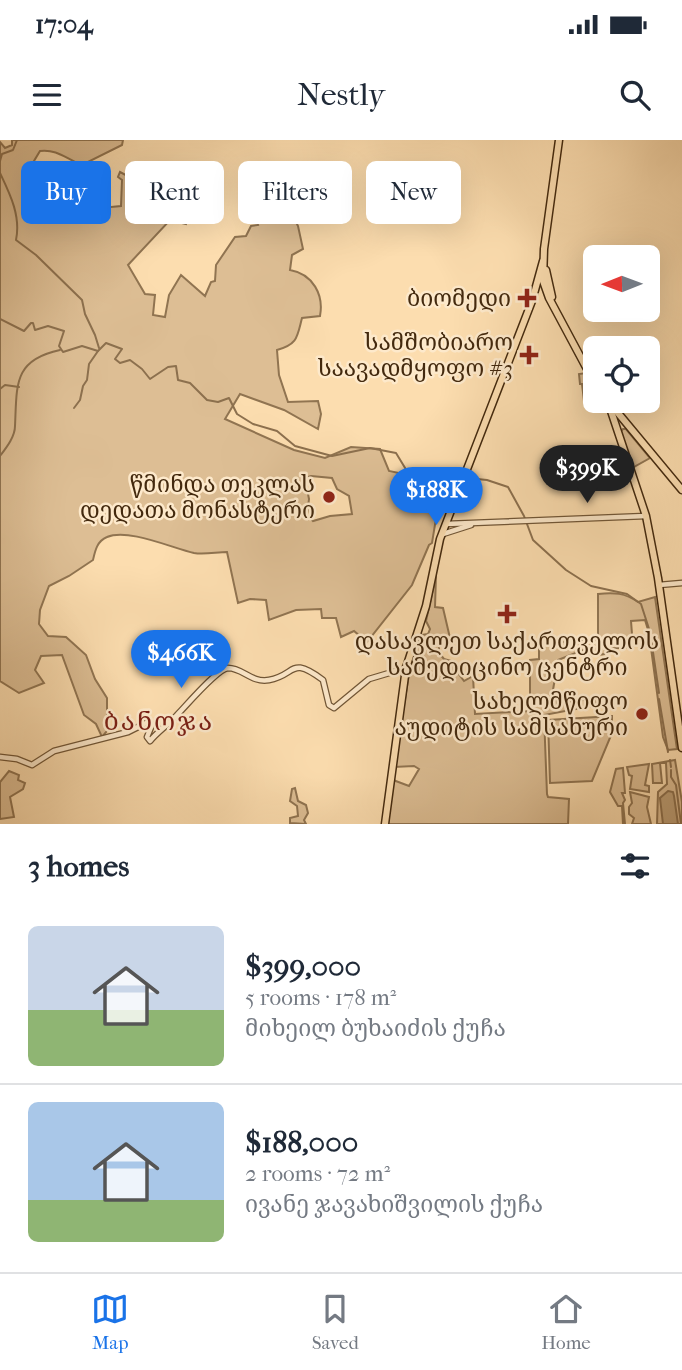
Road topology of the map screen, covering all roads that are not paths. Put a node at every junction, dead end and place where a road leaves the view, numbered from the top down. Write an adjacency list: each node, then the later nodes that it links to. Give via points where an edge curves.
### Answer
1 (559, 140): 2 (main road); 3 (main road)
2 (543, 261): 3 (main road); 4 (main road)
3 (545, 285): 4 (main road); 5 (main road); 6 (main road); 7 (main road)
4 (535, 289): 5 (main road)
5 (533, 301): 14 (main road)
6 (583, 356)
7 (583, 360)
8 (613, 413): 9 (main road)
9 (615, 416): 10 (main road); 11 (main road); 12 (main road)
10 (625, 426): 11 (main road); 12 (main road)
11 (633, 432): 13 (main road)
12 (618, 434): 15 (main road)
13 (682, 490)
14 (450, 514): 16 (main road); 16 (street)
15 (646, 516): 16 (street); 18 (main road)
16 (451, 526): 19 (main road, via 439,543 426,606)
17 (682, 583): 18 (street)
18 (659, 585): 20 (main road)
19 (406, 668): 21 (street, via 369,679 334,708 329,705 323,680 303,668 261,680 227,668 151,740 147,740 152,725 148,722 128,732 54,751 32,765); 22 (main road)
20 (682, 748)
21 (0, 757)
22 (385, 824)

